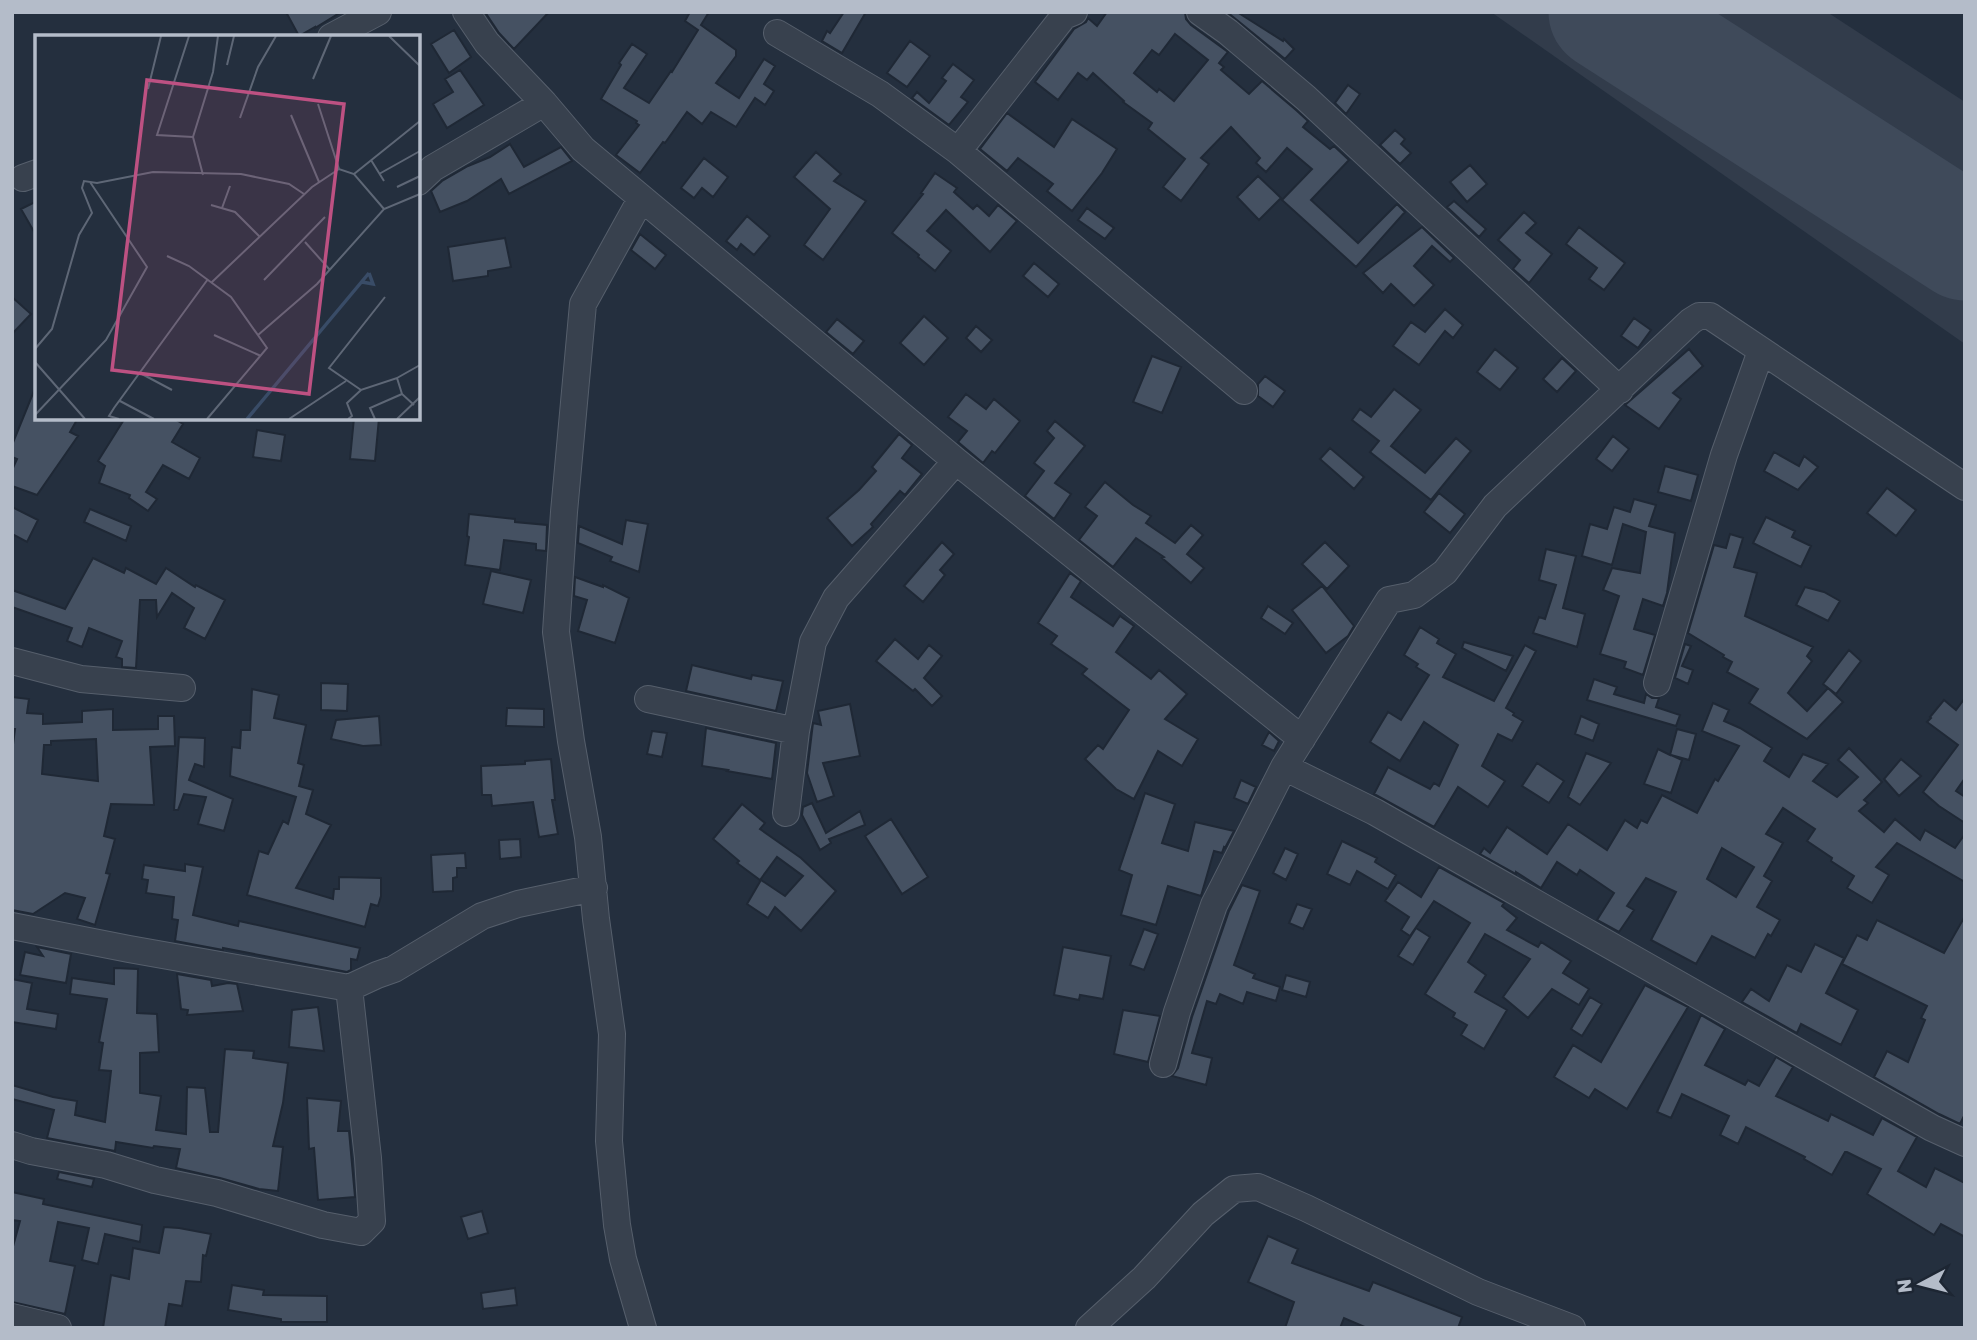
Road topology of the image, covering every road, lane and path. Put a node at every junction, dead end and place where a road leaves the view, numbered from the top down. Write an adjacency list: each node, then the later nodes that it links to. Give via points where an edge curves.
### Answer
1 (378, 12): 6 (street)
2 (466, 12): 7 (street, via 487,43)
3 (1074, 12): 8 (street, via 1064,16)
4 (1200, 12): 12 (street, via 1306,98)
5 (777, 33): 8 (street, via 880,94)
6 (335, 35)
7 (544, 103): 9 (street); 10 (street, via 583,149)
8 (958, 150): 13 (street)
9 (420, 180)
10 (641, 199): 14 (street); 24 (street, via 583,304 564,512 556,632)
11 (1760, 351): 12 (street, via 1710,316 1699,316); 15 (street); 17 (street, via 1724,455)
12 (1620, 390): 21 (street, via 1495,506 1445,572 1414,595 1389,600)
13 (1244, 391)
14 (956, 461): 20 (street, via 836,598 813,642); 21 (street)
15 (1965, 487)
16 (12, 661): 18 (street, via 81,679)
17 (1657, 683)
18 (182, 688)
19 (648, 699): 20 (street)
20 (796, 731): 23 (street)
21 (1302, 739): 22 (street)
22 (1284, 767): 27 (street, via 1214,905); 28 (street, via 1375,812)
23 (786, 813)
24 (594, 888): 26 (street, via 482,916 394,969); 32 (street, via 612,1034 609,1141 617,1225)
25 (12, 926): 26 (street)
26 (348, 988): 29 (street, via 372,1221 361,1232)
27 (1163, 1064)
28 (1965, 1143)
29 (12, 1145)
30 (12, 1317): 31 (street)
31 (58, 1328)
32 (643, 1328)
33 (1089, 1328): 34 (street, via 1144,1278 1203,1214 1234,1189 1258,1187 1478,1292)
34 (1572, 1328)

